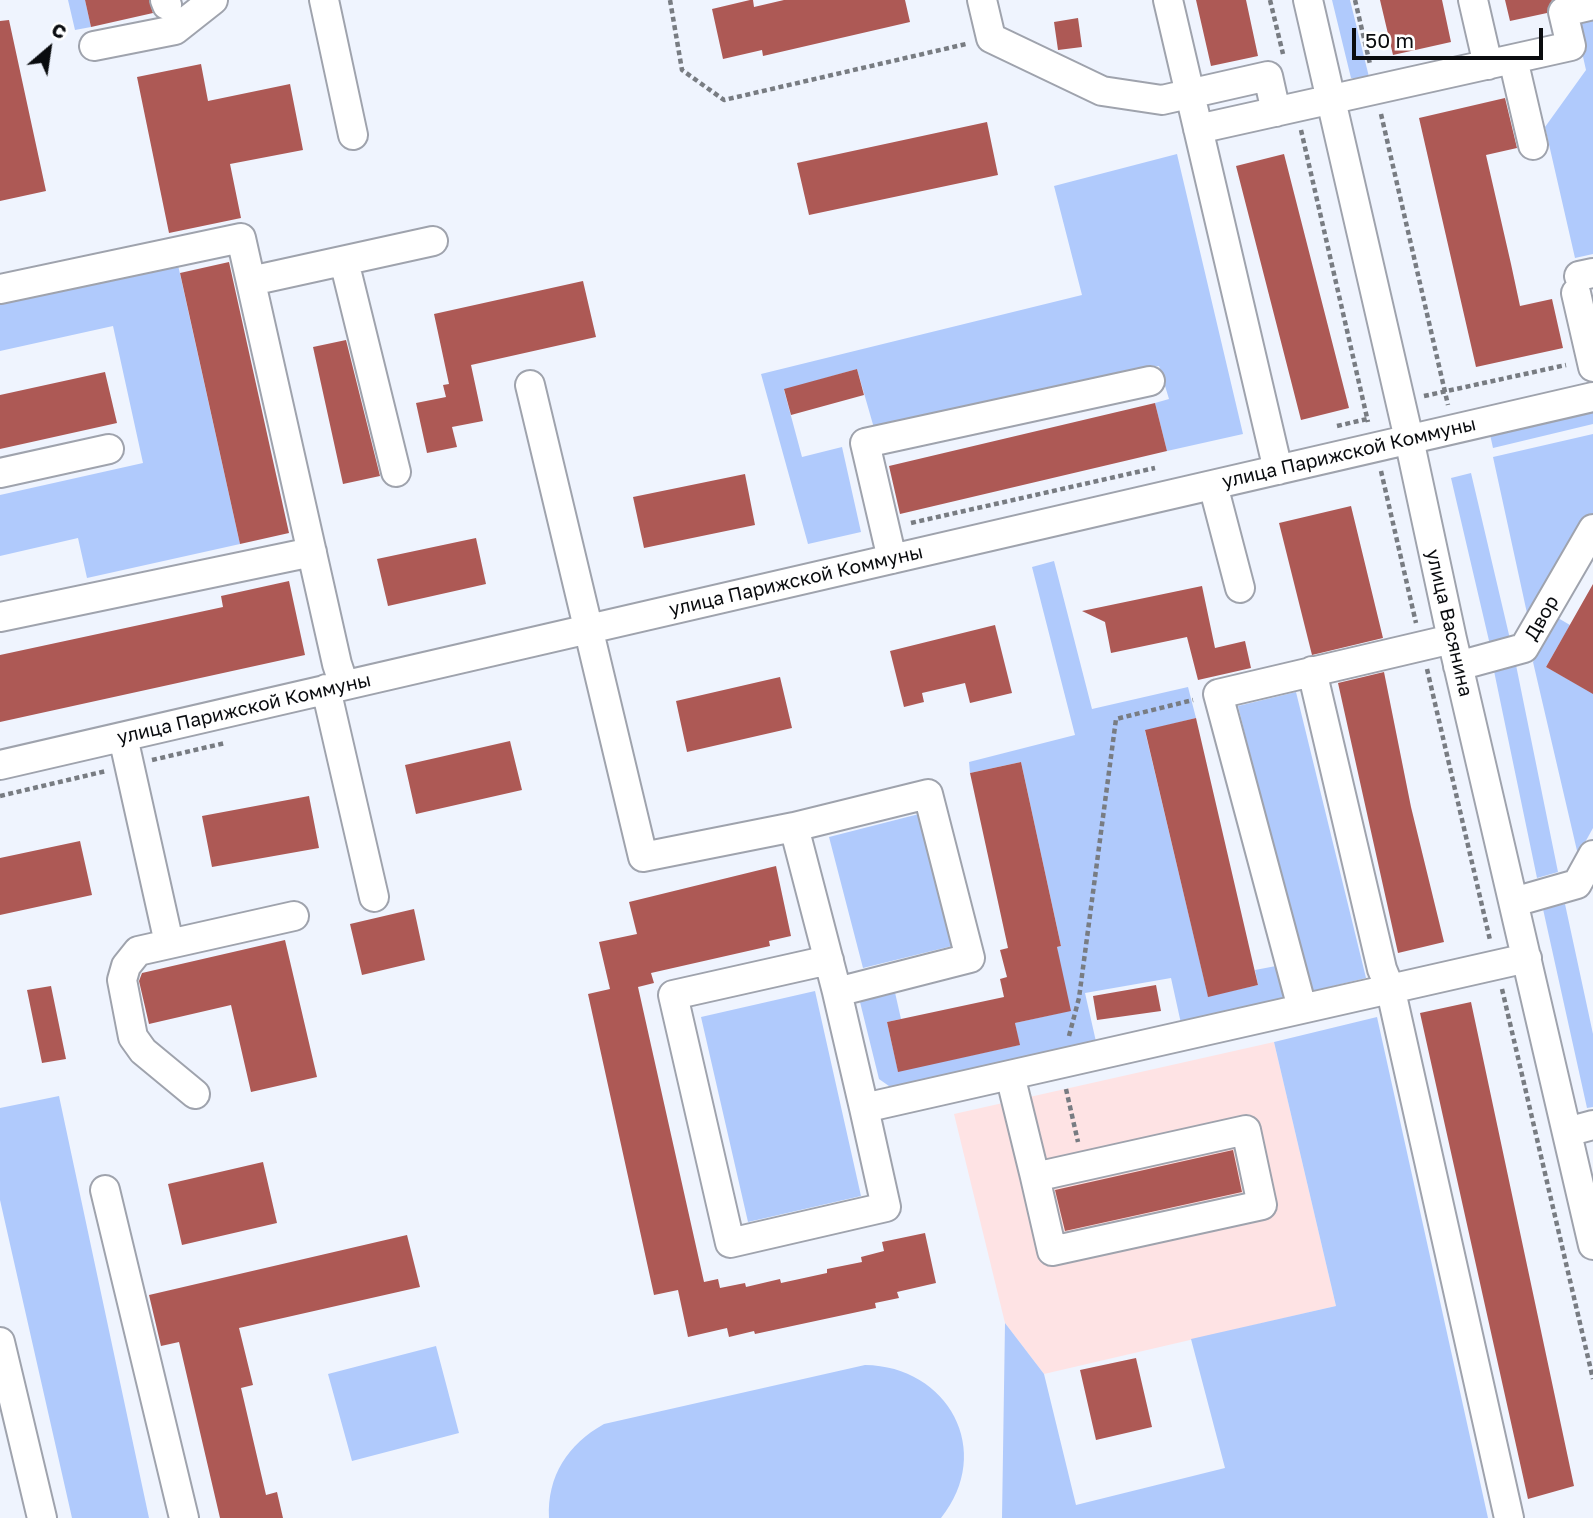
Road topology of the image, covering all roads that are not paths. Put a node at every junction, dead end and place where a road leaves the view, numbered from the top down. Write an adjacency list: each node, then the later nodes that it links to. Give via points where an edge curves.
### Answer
1 (213, 0): 8 (street, via 175,30)
2 (324, 0): 14 (street)
3 (982, 0): 10 (street, via 991,38 1102,90 1162,100)
4 (1168, 0): 10 (street)
5 (1308, 0): 11 (street, улица Васянина)
6 (1473, 0): 9 (street)
7 (1593, 5): 9 (street, via 1563,12 1571,46)
8 (94, 46)
9 (1501, 62): 11 (street); 15 (street)
10 (1190, 95): 12 (street, via 1268,76); 13 (street)
11 (1331, 100): 12 (street); 25 (street, улица Васянина)
12 (1286, 110): 13 (street)
13 (1198, 129): 27 (street)
14 (353, 135)
15 (1533, 145)
16 (433, 241): 17 (street)
17 (344, 261): 18 (street); 28 (street)
18 (251, 281): 20 (street, via 241,238); 33 (street)
19 (1583, 281): 21 (street)
20 (0, 289)
21 (1592, 363)
22 (1150, 381): 32 (street, via 865,443)
23 (530, 385): 36 (street)
24 (1593, 397): 25 (street, улица Парижской Коммуны)
25 (1409, 439): 27 (street, улица Парижской Коммуны); 37 (street, улица Васянина)
26 (109, 449): 29 (street)
27 (1278, 470): 30 (street, улица Парижской Коммуны)
28 (396, 472)
29 (0, 473)
30 (1213, 485): 32 (street, улица Парижской Коммуны); 34 (street)
31 (1593, 529): 38 (street, Двор, via 1524,648)
32 (890, 549): 36 (street, улица Парижской Коммуны)
33 (312, 552): 35 (street); 40 (street)
34 (1240, 588)
35 (0, 617)
36 (589, 629): 40 (street, улица Парижской Коммуны); 43 (street, via 643,857)
37 (1452, 639): 38 (street, улица Васянина); 39 (street)
38 (1458, 666): 46 (street, улица Васянина)
39 (1312, 671): 51 (street, via 1382,970); 53 (street, via 1218,694)
40 (335, 687): 41 (street, улица Парижской Коммуны); 45 (street)
41 (122, 737): 42 (street, улица Парижской Коммуны); 48 (street)
42 (0, 765)
43 (794, 827): 50 (street); 52 (street, via 928,793 970,958)
44 (1593, 855): 46 (street, via 1577,884)
45 (374, 897)
46 (1514, 902): 49 (street, улица Васянина)
47 (294, 916): 48 (street)
48 (170, 943): 55 (street, via 138,951 122,980 133,1037 143,1051)
49 (1527, 958): 51 (street); 57 (street, улица Васянина)
50 (829, 960): 52 (street); 56 (street, via 673,995 730,1243 886,1207)
51 (1391, 991): 53 (street); 64 (street)
52 (837, 992): 56 (street)
53 (1302, 1008): 54 (street)
54 (1010, 1075): 56 (street); 58 (street)
55 (195, 1094)
56 (864, 1108)
57 (1580, 1129): 60 (street, улица Васянина)
58 (1035, 1177): 58 (street, via 1052,1251 1262,1205 1246,1130)
59 (105, 1190): 63 (street)
60 (1593, 1245)
61 (0, 1342): 62 (street)
62 (42, 1518)
63 (184, 1518)
64 (1509, 1518)

